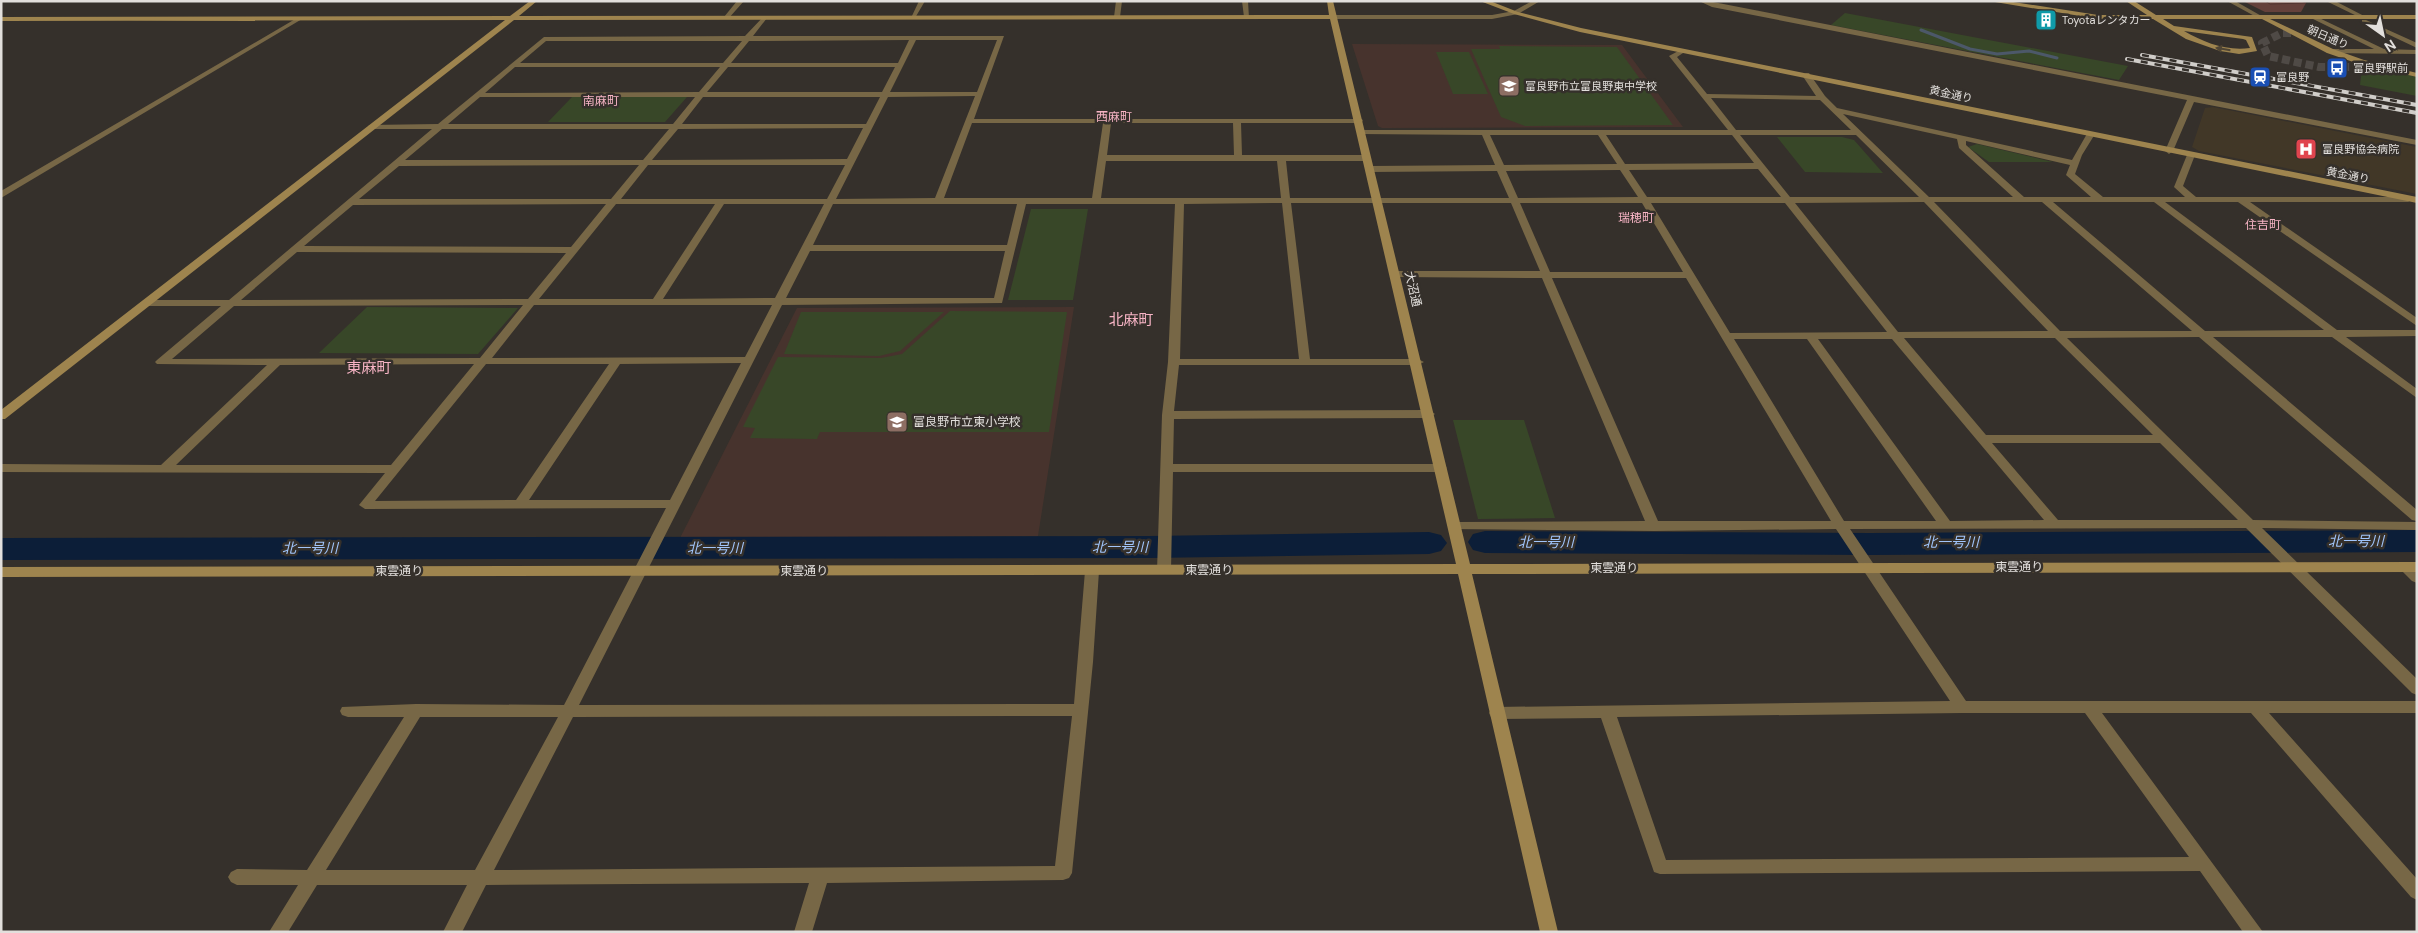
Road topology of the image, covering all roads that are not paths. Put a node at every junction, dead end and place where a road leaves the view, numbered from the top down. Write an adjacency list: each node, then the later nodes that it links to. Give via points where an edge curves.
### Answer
1 (534, 1): 28 (street)
2 (741, 1): 23 (street)
3 (922, 1): 16 (street)
4 (1119, 1): 17 (street)
5 (1246, 1): 18 (street)
6 (1330, 1): 19 (street, 大沼通)
7 (1482, 1): 15 (street, 黄金通り)
8 (1537, 1): 15 (street)
9 (1702, 1): 51 (street)
10 (1992, 1): 14 (street)
11 (2129, 1): 20 (street)
12 (2230, 1): 25 (street)
13 (2329, 1): 29 (street)
14 (2002, 2): 20 (street, via 2083,16)
15 (1516, 13): 19 (street, via 1492,17); 36 (street, 黄金通り, via 1580,30)
16 (913, 17): 17 (street); 24 (street)
17 (1117, 17): 18 (street)
18 (1247, 17): 19 (street)
19 (1333, 17): 56 (street, 大沼通)
20 (2156, 17): 25 (street); 31 (street)
21 (2313, 17): 25 (street); 29 (street); 38 (street)
22 (2417, 17): 29 (street)
23 (726, 18): 24 (street); 28 (street)
24 (764, 18): 32 (street)
25 (2262, 18): 37 (street, 朝日通り)
26 (1, 19): 27 (street)
27 (299, 19): 28 (street); 83 (street)
28 (511, 19): 58 (street)
29 (2363, 19): 35 (street)
30 (2378, 21): 34 (street)
31 (2173, 28): 31 (street, one-way to 31, via 2244,37 2250,39 2254,49 2239,51 2204,46)
32 (748, 38): 33 (street); 40 (street, via 544,39); 41 (street)
33 (914, 38): 42 (street); 48 (street, via 1001,38)
34 (2417, 38)
35 (2417, 46)
36 (1682, 50): 43 (street, 黄金通り); 49 (street, via 1674,56)
37 (2330, 51): 38 (street); 44 (street, 朝日通り)
38 (2385, 52): 39 (street)
39 (2417, 52)
40 (512, 65): 41 (street); 46 (street)
41 (726, 65): 42 (street); 47 (street)
42 (901, 65): 45 (street)
43 (1806, 75): 50 (street); 66 (street, 黄金通り)
44 (2417, 75)
45 (885, 93): 47 (street); 48 (street); 57 (street)
46 (477, 94): 47 (street); 59 (street)
47 (702, 94): 60 (street)
48 (979, 94): 54 (street)
49 (1707, 96): 50 (street); 63 (street)
50 (1822, 98): 52 (street)
51 (2191, 99): 68 (street); 69 (street)
52 (1836, 110): 64 (street); 67 (street)
53 (1107, 120): 54 (street); 55 (street); 73 (street)
54 (969, 121): 102 (street)
55 (1237, 121): 56 (street); 71 (street)
56 (1359, 121): 61 (street, 大沼通)
57 (868, 126): 60 (street); 76 (street)
58 (372, 127): 59 (street); 115 (street)
59 (439, 127): 60 (street); 78 (street)
60 (675, 127): 75 (street)
61 (1362, 132): 65 (street); 74 (street, 大沼通)
62 (1600, 132): 63 (street); 65 (street); 79 (street)
63 (1735, 133): 64 (street); 80 (street)
64 (1858, 133): 85 (street)
65 (1486, 134): 81 (street)
66 (2091, 134): 69 (street, 黄金通り); 77 (street)
67 (1961, 138): 77 (street); 86 (street, via 1962,146)
68 (2417, 143)
69 (2169, 151): 70 (street, 黄金通り)
70 (2191, 155): 84 (street, 黄金通り); 89 (street, via 2178,187)
71 (1238, 157): 72 (street); 73 (street)
72 (1281, 157): 74 (street); 93 (street)
73 (1101, 158): 104 (street)
74 (1367, 158): 82 (street, 大沼通)
75 (647, 162): 76 (street); 78 (street); 100 (street)
76 (849, 162): 91 (street)
77 (2074, 162): 88 (street, via 2070,175)
78 (397, 163): 99 (street)
79 (1621, 166): 80 (street); 81 (street); 96 (street)
80 (1761, 166): 97 (street)
81 (1500, 167): 82 (street); 95 (street)
82 (1370, 169): 94 (street, 大沼通)
83 (1, 195)
84 (2412, 199): 90 (street)
85 (1927, 200): 86 (street); 97 (street); 124 (street)
86 (2022, 200): 87 (street)
87 (2045, 200): 88 (street); 120 (street)
88 (2102, 200): 98 (street)
89 (2195, 200): 90 (street); 98 (street)
90 (2241, 200): 117 (street)
91 (831, 201): 101 (street); 102 (street); 105 (street)
92 (1180, 201): 93 (street); 104 (street); 130 (street)
93 (1285, 201): 94 (street); 129 (street)
94 (1377, 201): 95 (street); 109 (street, 大沼通)
95 (1514, 201): 96 (street); 110 (street)
96 (1645, 201): 97 (street); 111 (street)
97 (1789, 201): 123 (street)
98 (2158, 201): 118 (street)
99 (350, 202): 100 (street); 107 (street)
100 (614, 202): 101 (street); 108 (street)
101 (721, 202): 113 (street)
102 (938, 202): 103 (street)
103 (1022, 202): 104 (street); 106 (street)
104 (1096, 202)
105 (806, 248): 106 (street); 114 (street)
106 (1011, 248): 114 (street, via 998,301)
107 (294, 249): 108 (street); 116 (street)
108 (574, 250): 112 (street)
109 (1397, 274): 110 (street); 131 (street, 大沼通)
110 (1546, 274): 111 (street); 151 (street)
111 (1689, 275): 121 (street)
112 (532, 302): 113 (street); 116 (street); 125 (street)
113 (656, 302): 114 (street)
114 (778, 302): 127 (street)
115 (144, 303): 116 (street); 135 (street)
116 (230, 303): 128 (street, via 162,362)
117 (2417, 323)
118 (2336, 333): 119 (street); 120 (street); 132 (street)
119 (2417, 333)
120 (2202, 335): 124 (street); 145 (street)
121 (1727, 336): 122 (street); 152 (street)
122 (1810, 336): 123 (street); 146 (street)
123 (1896, 336): 124 (street); 136 (street)
124 (2059, 336): 137 (street)
125 (484, 360): 126 (street); 128 (street); 142 (street)
126 (617, 360): 127 (street); 144 (street)
127 (748, 360): 143 (street)
128 (278, 361): 139 (street)
129 (1305, 361): 130 (street); 131 (street)
130 (1174, 362): 134 (street)
131 (1418, 362): 133 (street, 大沼通)
132 (2417, 395)
133 (1429, 414): 134 (street); 141 (street, 大沼通)
134 (1168, 415): 140 (street)
135 (1, 416)
136 (1983, 439): 137 (street); 149 (street)
137 (2165, 439): 147 (street)
138 (1, 468): 139 (street)
139 (164, 468): 142 (street)
140 (1167, 468): 141 (street); 159 (street)
141 (1441, 468): 148 (street, 大沼通)
142 (395, 469): 144 (street, via 365,505)
143 (673, 504): 144 (street); 157 (street)
144 (518, 505)
145 (2417, 517)
146 (1944, 522)
147 (2252, 524): 149 (street); 150 (street); 154 (street)
148 (1455, 526): 151 (street); 156 (street, 大沼通)
149 (2056, 526): 152 (street)
150 (2417, 526)
151 (1654, 527): 152 (street)
152 (1845, 531): 153 (street)
153 (1870, 567): 154 (street, 東雲通り); 156 (street, 東雲通り); 163 (street)
154 (2295, 567): 155 (street, 東雲通り); 162 (street)
155 (2411, 567): 161 (street)
156 (1464, 568): 159 (street, 東雲通り); 172 (street, 大沼通)
157 (639, 571): 158 (street, 東雲通り); 160 (street, 東雲通り); 169 (street)
158 (1092, 571): 159 (street, 東雲通り); 170 (street)
159 (1164, 571)
160 (1, 572)
161 (2417, 578)
162 (2417, 690)
163 (1962, 707): 166 (street); 171 (street)
164 (2255, 707): 165 (street); 166 (street); 178 (street)
165 (2417, 707)
166 (2090, 708): 173 (street)
167 (348, 710): 168 (street)
168 (416, 710): 169 (street); 176 (street)
169 (569, 710): 170 (street); 177 (street)
170 (1080, 710): 174 (street, via 1063,873)
171 (1607, 712): 172 (street); 173 (street, via 1660,867)
172 (1497, 713): 182 (street, 大沼通)
173 (2205, 864): 183 (street)
174 (820, 875): 177 (street); 181 (street)
175 (237, 877): 176 (street)
176 (312, 878): 177 (street); 179 (street)
177 (480, 878): 180 (street)
178 (2417, 892)
179 (278, 932)
180 (452, 932)
181 (804, 932)
182 (1548, 932)
183 (2254, 932)

